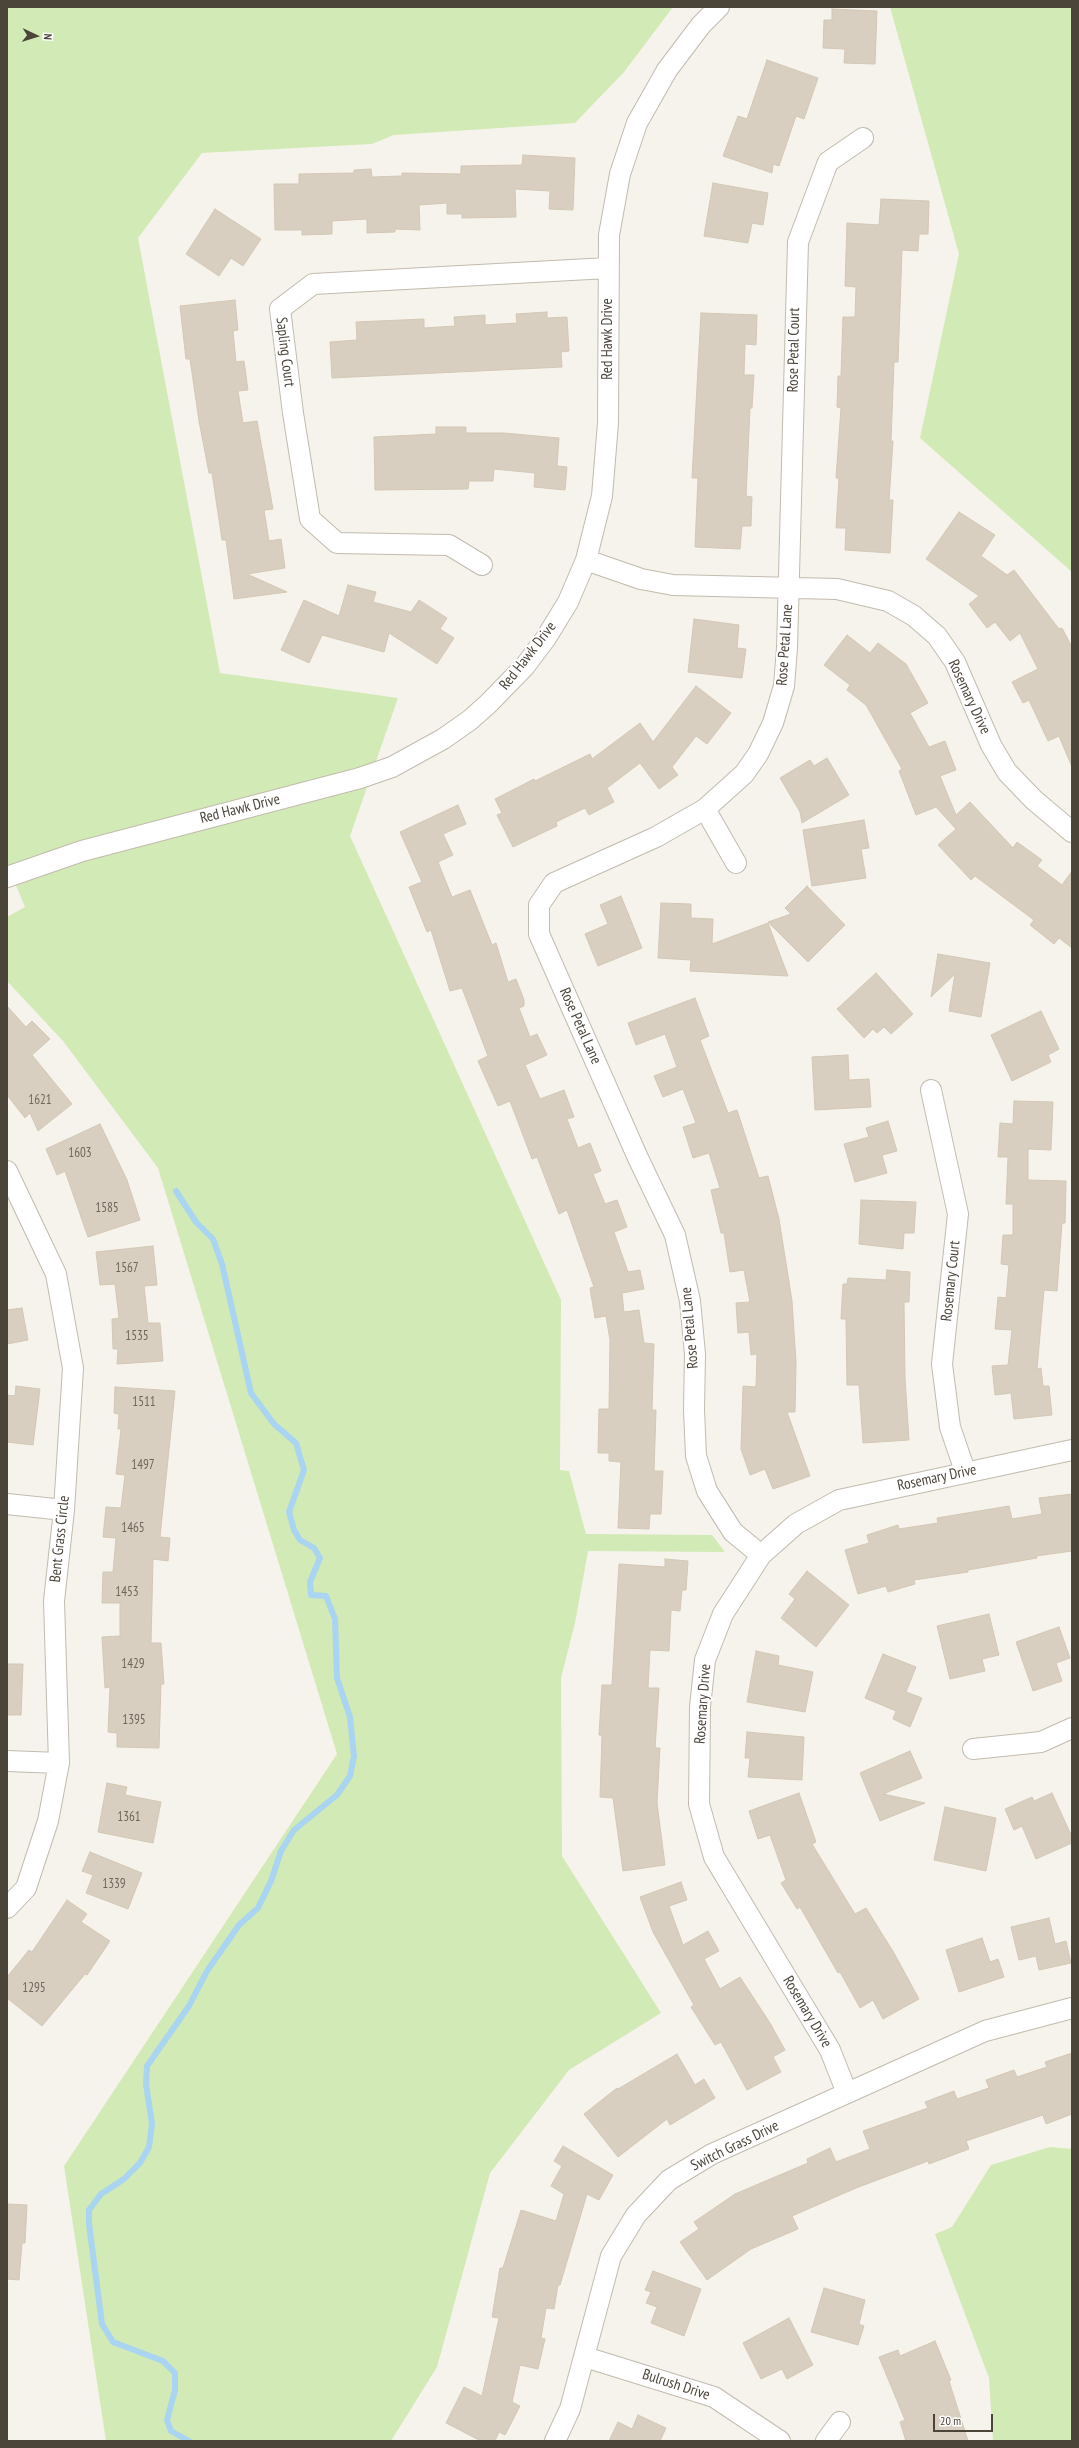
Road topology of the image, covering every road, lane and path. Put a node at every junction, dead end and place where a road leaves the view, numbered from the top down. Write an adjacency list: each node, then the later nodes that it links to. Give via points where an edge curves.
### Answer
1 (719, 7): 3 (street, Red Hawk Drive, via 674,59 637,123 614,198)
2 (863, 138): 6 (street, Rose Petal Court, via 828,162 798,242)
3 (608, 268): 4 (street, Red Hawk Drive, via 607,447 602,496); 5 (street, Sapling Court, via 313,284 280,309 310,518 337,543 450,545)
4 (586, 560): 6 (street, Rosemary Drive, via 641,579 673,585); 10 (street, Red Hawk Drive, via 568,602 546,638 513,680 470,720 392,767 360,778 82,851)
5 (482, 564)
6 (789, 587): 7 (street, Rose Petal Lane, via 784,686 773,723 758,754 744,774); 8 (street, Rosemary Drive, via 837,589 865,594 888,601 914,616 937,636 955,662 991,745 1007,772 1034,800)
7 (705, 810): 9 (street); 17 (street, Rose Petal Lane, via 656,837 554,883 539,906 539,934 638,1158 675,1235 690,1301 695,1354 696,1456 707,1491 734,1532)
8 (1072, 832)
9 (736, 863)
10 (7, 877)
11 (930, 1090): 14 (street, Rosemary Court, via 958,1214 942,1364 950,1427)
12 (7, 1170): 16 (street, Bent Grass Circle, via 56,1274 73,1368)
13 (1072, 1450): 14 (street, Rosemary Drive)
14 (965, 1472): 17 (street, Rosemary Drive, via 839,1500 796,1524)
15 (7, 1504): 16 (street)
16 (64, 1510): 21 (street, Bent Grass Circle, via 54,1601)
17 (761, 1555): 24 (street, Rosemary Drive, via 723,1614 706,1660 700,1707 699,1804 714,1857 830,2050)
18 (1072, 1728): 19 (street, via 1041,1742)
19 (973, 1749)
20 (7, 1761): 21 (street)
21 (59, 1763): 22 (street, Bent Grass Circle, via 48,1821 26,1888)
22 (7, 1908)
23 (1072, 2008): 24 (street, Switch Grass Drive, via 985,2031)
24 (847, 2093): 25 (street, Switch Grass Drive, via 712,2154 669,2180 636,2215 611,2256)
25 (585, 2357): 27 (street, Switch Grass Drive, via 570,2409); 28 (street, Bulrush Drive, via 714,2397)
26 (840, 2422): 29 (street)
27 (554, 2441)
28 (780, 2441)
29 (826, 2441)

